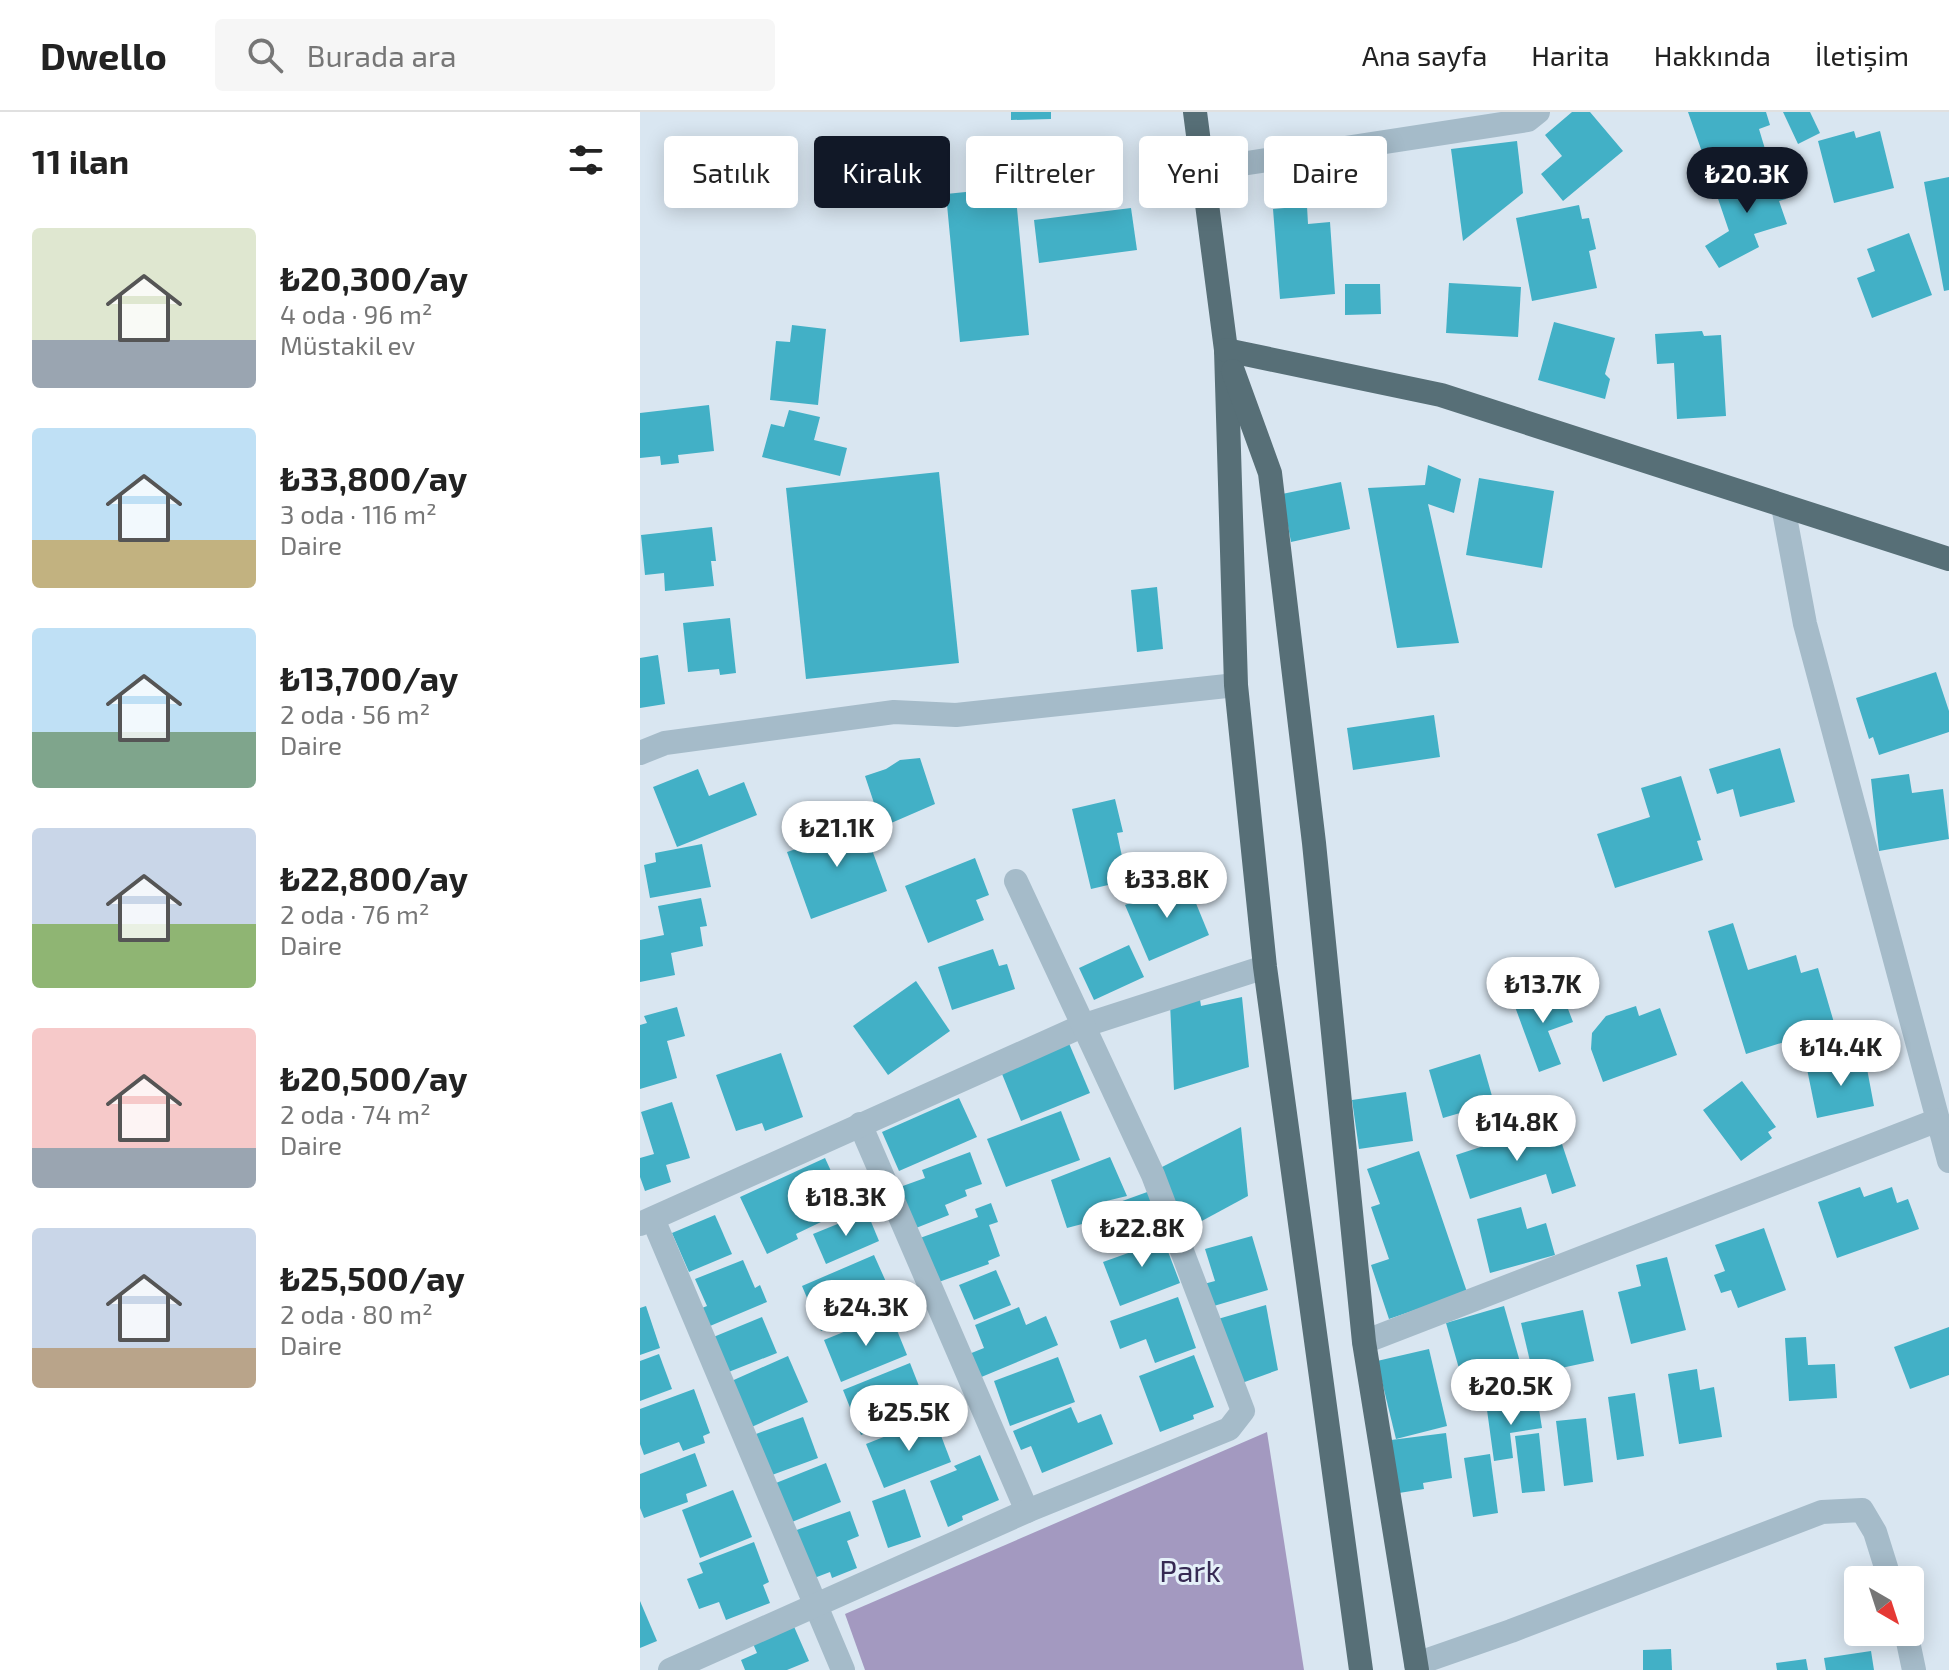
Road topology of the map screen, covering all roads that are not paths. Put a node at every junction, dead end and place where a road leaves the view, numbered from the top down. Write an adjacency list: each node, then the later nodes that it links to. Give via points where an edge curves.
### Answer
1 (1195, 112): 3 (main road)
2 (1538, 112): 4 (street, via 1528,120)
3 (1198, 136)
4 (1248, 163)
5 (1207, 208): 6 (main road)
6 (1226, 350): 7 (main road, via 1441,395); 9 (main road); 18 (main road, via 1270,473)
7 (1783, 506): 8 (main road); 14 (street, via 1805,624)
8 (1949, 559)
9 (1236, 685): 10 (street, via 956,715 894,712 665,743); 12 (main road)
10 (640, 753)
11 (1016, 881): 13 (street)
12 (1265, 967): 13 (street); 26 (main road)
13 (1082, 1026): 15 (street); 19 (street, via 1153,1175 1243,1411 1229,1429)
14 (1938, 1120): 16 (street); 18 (street)
15 (860, 1124): 17 (street); 19 (street)
16 (1949, 1161)
17 (647, 1222): 21 (street)
18 (1364, 1342): 23 (main road)
19 (1027, 1511): 21 (street)
20 (1886, 1566): 23 (street, via 1862,1510 1822,1512)
21 (816, 1607): 24 (street); 25 (street)
22 (1909, 1646): 27 (street)
23 (1416, 1667)
24 (670, 1670)
25 (843, 1670)
26 (1361, 1670)
27 (1914, 1670)

